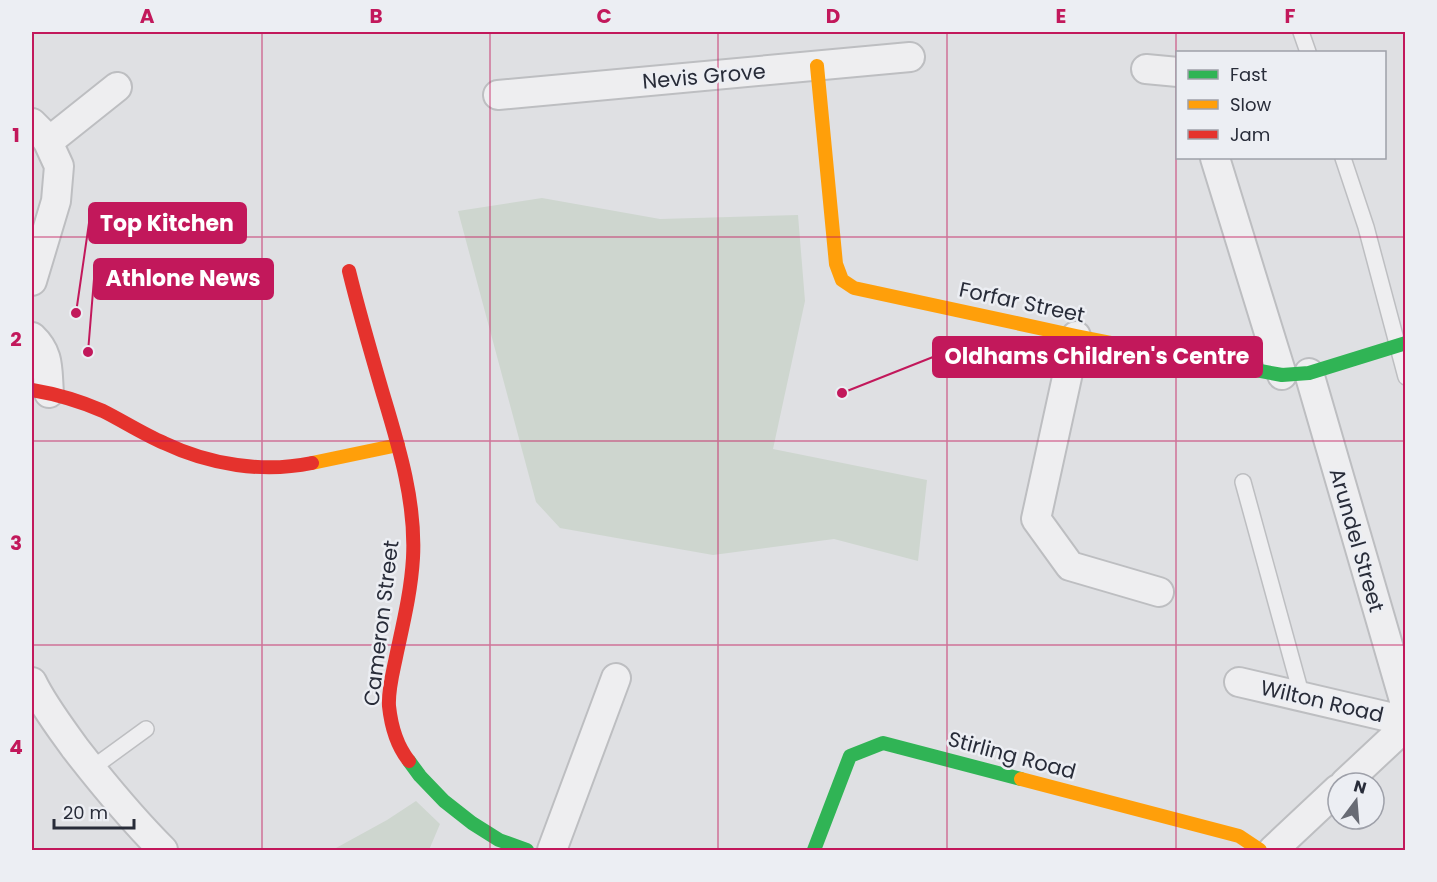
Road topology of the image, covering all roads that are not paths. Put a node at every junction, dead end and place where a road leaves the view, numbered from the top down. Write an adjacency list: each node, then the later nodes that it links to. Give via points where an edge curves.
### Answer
1 (1301, 32): 2 (lane)
2 (1308, 51)
3 (910, 57): 4 (street, Nevis Grove)
4 (817, 66): 8 (street, Nevis Grove); 14 (street, Forfar Street, via 836,264 842,280 854,288)
5 (1146, 69): 6 (street)
6 (1176, 72)
7 (117, 87): 9 (street)
8 (498, 95)
9 (40, 132): 13 (street, via 59,166 56,201)
10 (1215, 159): 17 (street, Arundel Street)
11 (1343, 159): 16 (lane)
12 (349, 271): 20 (street, Cameron Street)
13 (32, 281)
14 (1076, 336): 17 (street, Forfar Street); 22 (street, via 1036,519 1070,566)
15 (32, 338): 19 (street, via 45,354)
16 (1401, 344): 17 (street, Forfar Street); 18 (lane)
17 (1296, 374): 27 (street, Arundel Street)
18 (1406, 377)
19 (40, 391): 20 (street, via 102,411 165,444 204,459 245,467 298,466)
20 (398, 445): 35 (street, Cameron Street, via 409,494 413,558 388,705 394,732 405,756 444,801 499,840)
21 (1243, 482): 26 (lane)
22 (1159, 592)
23 (616, 678): 36 (street)
24 (32, 682): 31 (street)
25 (1239, 682): 26 (street, Wilton Road)
26 (1302, 697): 28 (street, Wilton Road)
27 (1406, 706)
28 (1406, 721)
29 (1406, 726): 32 (street)
30 (146, 729): 31 (lane)
31 (92, 769): 34 (street)
32 (1358, 771)
33 (1326, 800): 39 (street)
34 (162, 850)
35 (527, 850)
36 (552, 850)
37 (814, 850): 38 (street, Stirling Road, via 850,756 883,742 1239,836)
38 (1260, 850)
39 (1273, 850)

